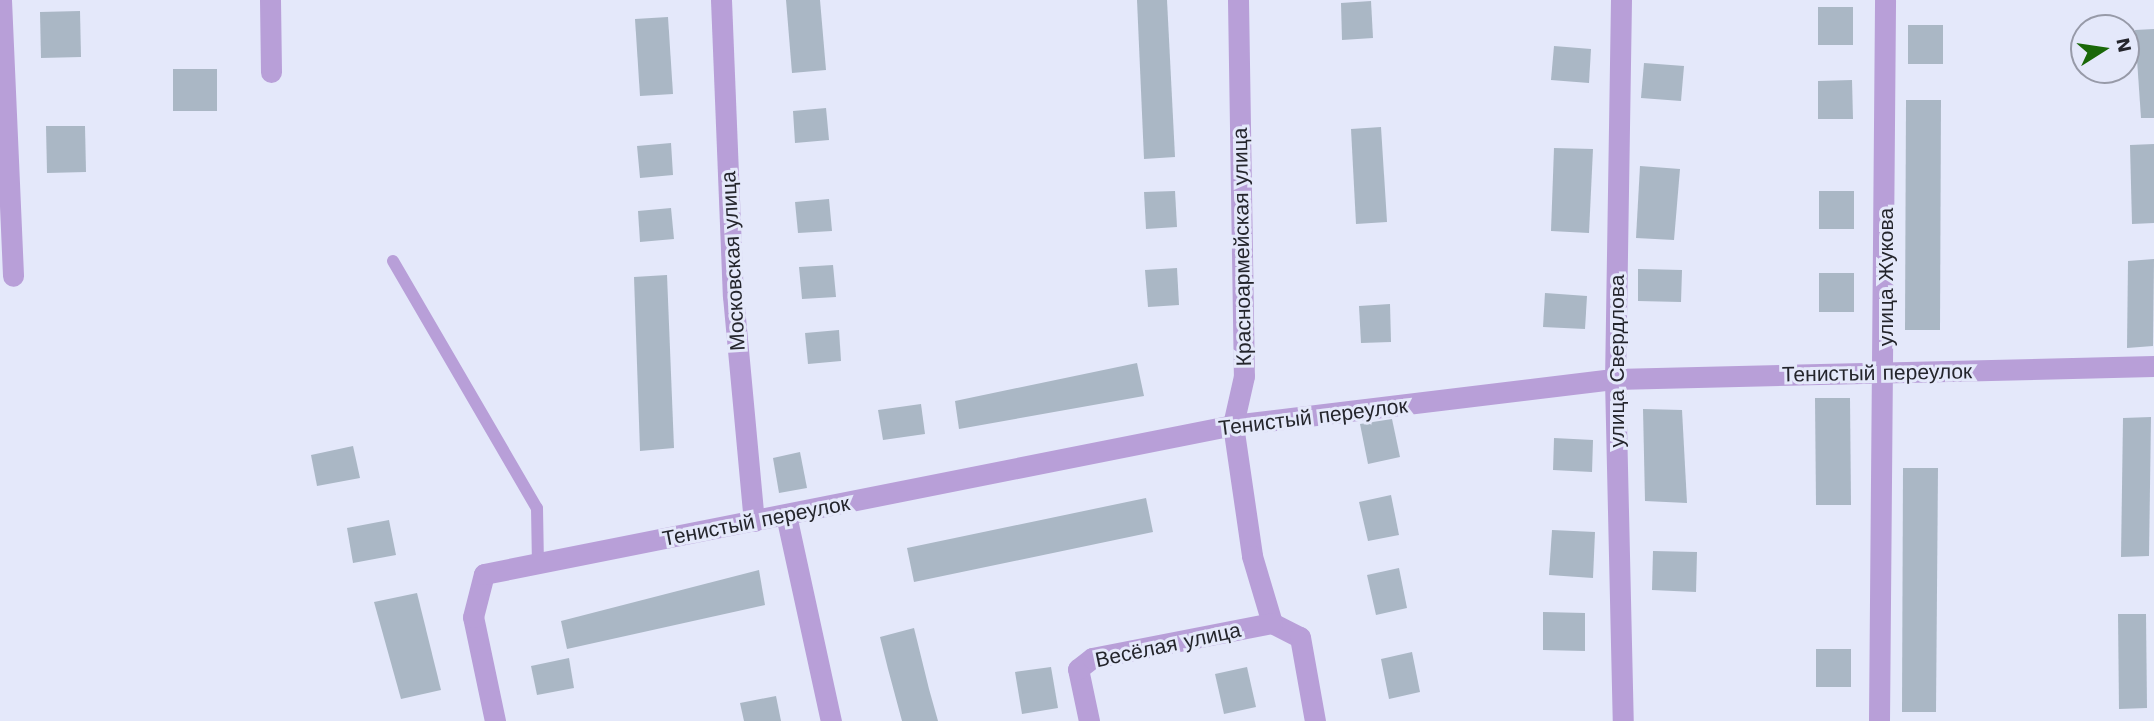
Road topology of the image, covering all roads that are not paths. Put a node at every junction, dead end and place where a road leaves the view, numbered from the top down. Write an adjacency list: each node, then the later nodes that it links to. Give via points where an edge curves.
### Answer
1 (1, 0): 9 (street)
2 (270, 0): 7 (street)
3 (721, 0): 15 (street, Московская улица, via 733,296)
4 (1238, 0): 13 (street, Красноармейская улица, via 1244,376)
5 (1621, 0): 12 (street, улица Свердлова)
6 (1885, 0): 11 (street, улица Жукова)
7 (271, 72)
8 (393, 261): 16 (lane, via 537,508)
9 (13, 276)
10 (2154, 366): 11 (street, Тенистый переулок)
11 (1886, 372): 12 (street, Тенистый переулок); 23 (street, улица Жукова)
12 (1615, 379): 13 (street, Тенистый переулок); 22 (street, улица Свердлова)
13 (1233, 425): 14 (street, Тенистый переулок); 17 (street, Красноармейская улица, via 1252,556)
14 (786, 515): 15 (street, Тенистый переулок); 19 (street)
15 (754, 521): 16 (street, Тенистый переулок)
16 (538, 565): 18 (street, Тенистый переулок, via 484,574 473,617)
17 (1272, 623): 20 (street, Весёлая улица, via 1093,658 1078,669); 21 (street, via 1300,637)
18 (495, 721)
19 (831, 721)
20 (1089, 721)
21 (1315, 721)
22 (1623, 721)
23 (1879, 721)

